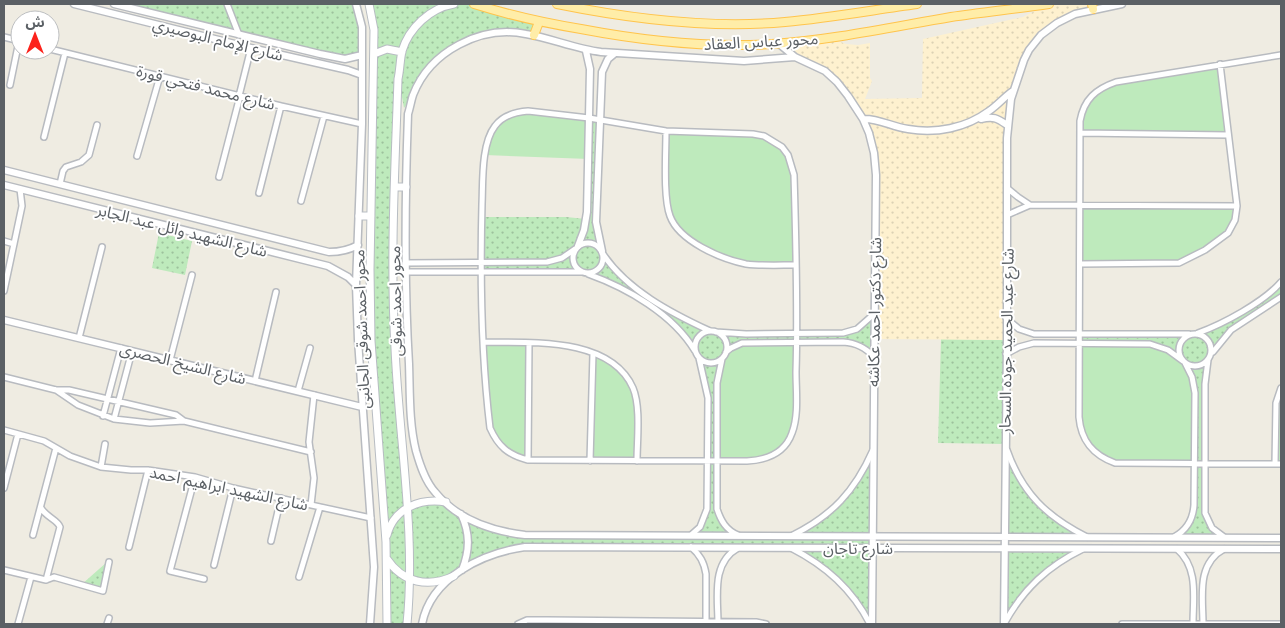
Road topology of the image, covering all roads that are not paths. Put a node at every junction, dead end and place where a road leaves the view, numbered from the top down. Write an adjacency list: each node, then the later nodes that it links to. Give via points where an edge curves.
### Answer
1 (74, 4): 17 (street, شارع الإمام البوصيري)
2 (114, 4): 14 (street, شارع الإمام البوصيري)
3 (227, 4): 14 (street)
4 (356, 4): 25 (street, محور احمد شوقى الجانبى, via 362,27)
5 (369, 4): 22 (main road, محور احمد شوقى)
6 (454, 4): 20 (main road, محور احمد شوقى, via 423,19 408,36)
7 (474, 4): 13 (main road, محور عباس العقاد)
8 (557, 4): 9 (main road, محور عباس العقاد, via 660,20 744,24 785,22)
9 (917, 4)
10 (1049, 4): 16 (main road, محور عباس العقاد)
11 (1122, 4): 12 (street, شارع عبد الحميد جوده السحار)
12 (1092, 6): 32 (street, شارع عبد الحميد جوده السحار, via 1049,28 1035,42 1024,60)
13 (539, 22): 15 (main road); 16 (main road, محور عباس العقاد, via 662,42 705,45)
14 (239, 35): 25 (street, شارع الإمام البوصيري, via 346,59)
15 (534, 36): 18 (street); 54 (street, via 498,32 475,37 454,47 423,77 408,114)
16 (778, 43): 26 (street, شارع دكتور احمد عكاشه)
17 (251, 48): 29 (street, شارع الإمام البوصيري); 33 (street)
18 (586, 51): 23 (street); 36 (street, via 590,69)
19 (60, 52): 21 (street, شارع محمد فتحي قورة)
20 (402, 52): 22 (main road, via 387,49); 55 (main road, محور احمد شوقى, via 398,78)
21 (65, 53): 30 (street, شارع محمد فتحي قورة); 46 (street)
22 (374, 54): 65 (main road, محور احمد شوقى)
23 (614, 54): 26 (street, via 744,61); 39 (street, via 608,58 602,72)
24 (1281, 55): 28 (street)
25 (362, 56): 29 (street, محور احمد شوقى الجانبى)
26 (795, 57): 37 (street, شارع دكتور احمد عكاشه, via 831,76)
27 (16, 60): 31 (street)
28 (1220, 64): 44 (street, via 1135,78 1100,88 1086,102); 45 (street)
29 (362, 75): 40 (street, محور احمد شوقى الجانبى)
30 (160, 76): 33 (street, شارع محمد فتحي قورة); 47 (street)
31 (10, 85)
32 (1013, 91): 38 (street); 42 (street, شارع عبد الحميد جوده السحار)
33 (240, 96): 34 (street, شارع محمد فتحي قورة); 50 (street)
34 (281, 106): 35 (street, شارع محمد فتحي قورة); 58 (street)
35 (324, 116): 40 (street, شارع محمد فتحي قورة); 59 (street)
36 (589, 118): 39 (street); 71 (street, via 587,212); 77 (street, via 522,111 504,117 494,126 484,162)
37 (863, 119): 38 (street, via 922,130 946,129); 90 (street, شارع دكتور احمد عكاشه, via 874,153 876,175)
38 (977, 119): 42 (street, via 992,117)
39 (600, 121): 43 (street); 72 (street, via 596,222)
40 (362, 124): 64 (street, محور احمد شوقى الجانبى)
41 (97, 125): 51 (street, via 89,155 81,162 66,167)
42 (1007, 125): 56 (street, شارع عبد الحميد جوده السحار)
43 (666, 131): 79 (street, via 667,204 677,229 706,249 733,260 748,264); 79 (street, via 753,134 782,147 794,175)
44 (1080, 133): 45 (street); 61 (street)
45 (1228, 135): 62 (street)
46 (44, 137)
47 (137, 156)
48 (4, 170): 49 (street, شارع الشهيد وائل عبد الجابر)
49 (15, 173): 51 (street, شارع الشهيد وائل عبد الجابر); 53 (street)
50 (219, 177)
51 (60, 184): 68 (street, شارع الشهيد وائل عبد الجابر)
52 (4, 185): 53 (street, شارع الشهيد وائل عبد الجابر)
53 (12, 187): 57 (street, شارع الشهيد وائل عبد الجابر)
54 (406, 187): 55 (main road); 76 (street)
55 (395, 188): 153 (main road, محور احمد شوقى, via 394,340)
56 (1007, 188): 60 (street); 63 (street, شارع عبد الحميد جوده السحار)
57 (20, 189): 67 (street, via 23,204); 74 (street, شارع الشهيد وائل عبد الجابر)
58 (259, 193)
59 (301, 201)
60 (1030, 205): 61 (street); 63 (street)
61 (1080, 205): 62 (street); 78 (street)
62 (1237, 206): 78 (street, via 1235,220 1228,233 1179,263)
63 (1007, 215): 91 (street, شارع عبد الحميد جوده السحار)
64 (359, 216): 65 (main road); 69 (street, محور احمد شوقى الجانبى)
65 (371, 216): 170 (main road, محور احمد شوقى, via 371,341)
66 (4, 241): 67 (street)
67 (14, 244): 75 (street)
68 (296, 244): 69 (street, شارع الشهيد وائل عبد الجابر, via 329,252 350,250); 74 (street)
69 (358, 245): 86 (street, محور احمد شوقى الجانبى)
70 (102, 247): 98 (street)
71 (576, 248): 72 (street, via 588,242 599,246); 77 (street, via 562,258 547,262); 82 (street, via 572,259)
72 (603, 252): 83 (street, via 604,260 599,269); 93 (street, via 615,271 630,285 682,317)
73 (4, 257): 75 (street)
74 (292, 258): 86 (street, شارع الشهيد وائل عبد الجابر, via 328,266)
75 (11, 259): 87 (street)
76 (405, 262): 77 (street); 80 (street)
77 (480, 263): 81 (street)
78 (1080, 264): 96 (street)
79 (796, 265): 95 (street)
80 (405, 272): 81 (street); 149 (street, via 414,441 426,479)
81 (480, 272): 82 (street); 99 (street)
82 (582, 272): 83 (street)
83 (588, 274): 106 (street, via 626,291 667,318)
84 (192, 275): 114 (street)
85 (1281, 282): 94 (street, via 1273,291 1234,316)
86 (356, 285): 124 (street, محور احمد شوقى الجانبى)
87 (4, 291)
88 (276, 292): 117 (street)
89 (1281, 297): 111 (street, via 1231,330)
90 (874, 314): 95 (street, via 864,325 850,332); 110 (street, شارع دكتور احمد عكاشه)
91 (1006, 318): 96 (street, via 1019,329 1034,334); 109 (street, شارع عبد الحميد جوده السحار)
92 (4, 320): 98 (street, شارع الشيخ الحصرى)
93 (713, 331): 95 (street); 106 (street, via 698,337); 107 (street, via 725,340)
94 (1198, 333): 97 (street); 111 (street, via 1210,341)
95 (797, 334): 100 (street)
96 (1079, 334): 97 (street); 102 (street)
97 (1189, 334): 115 (street, via 1179,346)
98 (79, 338): 103 (street, شارع الشيخ الحصرى)
99 (482, 342): 101 (street); 135 (street, via 490,428 504,450)
100 (797, 342): 107 (street, via 742,343); 110 (street, via 850,342); 139 (street, via 795,419 785,445 761,460)
101 (529, 343): 108 (street, via 572,346); 135 (street)
102 (1079, 343): 109 (street, via 1034,343); 115 (street, via 1150,344 1168,350); 140 (street, via 1080,428 1089,447 1115,463)
103 (121, 348): 105 (street, شارع الشيخ الحصرى); 122 (street)
104 (310, 348): 120 (street)
105 (132, 351): 114 (street, شارع الشيخ الحصرى); 123 (street)
106 (695, 351): 112 (street)
107 (726, 352): 113 (street)
108 (593, 353): 136 (street); 137 (street, via 617,368 633,388 637,402)
109 (1006, 354): 131 (street, شارع عبد الحميد جوده السحار)
110 (874, 357): 133 (street, شارع دكتور احمد عكاشه)
111 (1210, 357): 115 (street, via 1197,366); 141 (street, via 1205,384)
112 (698, 358): 113 (street, via 707,363); 138 (street, via 708,398)
113 (722, 359): 139 (street, via 718,383)
114 (170, 360): 117 (street, شارع الشيخ الحصرى)
115 (1184, 362): 140 (street, via 1196,393)
116 (4, 377): 119 (street)
117 (255, 381): 120 (street, شارع الشيخ الحصرى)
118 (1281, 388): 142 (street, via 1276,403)
119 (56, 390): 122 (street); 125 (street)
120 (298, 391): 121 (street, شارع الشيخ الحصرى)
121 (314, 395): 124 (street, شارع الشيخ الحصرى); 134 (street, via 309,442)
122 (108, 399): 123 (street); 125 (street)
123 (118, 402): 126 (street); 127 (street, via 176,416)
124 (362, 407): 155 (street, محور احمد شوقى الجانبى)
125 (103, 416): 126 (street)
126 (114, 420): 127 (street)
127 (184, 421): 134 (street)
128 (4, 430): 129 (street, شارع الشهيد ابراهيم احمد)
129 (18, 434): 132 (street, شارع الشهيد ابراهيم احمد); 146 (street)
130 (105, 444): 143 (street)
131 (1005, 444): 163 (street, شارع عبد الحميد جوده السحار); 164 (street, via 1022,484 1035,500 1051,515)
132 (56, 448): 143 (street, شارع الشهيد ابراهيم احمد); 151 (street)
133 (873, 450): 161 (street, via 858,481 835,508); 162 (street, شارع دكتور احمد عكاشه)
134 (311, 452): 150 (street, via 314,478)
135 (528, 460): 136 (street)
136 (590, 461): 137 (street)
137 (638, 461): 138 (street)
138 (708, 461): 139 (street); 158 (street, via 706,515)
139 (718, 461): 159 (street, via 719,516 728,528)
140 (1195, 464): 141 (street); 166 (street, via 1193,513 1186,528)
141 (1205, 464): 142 (street); 167 (street, via 1205,513 1212,528)
142 (1278, 464)
143 (100, 467): 144 (street, شارع الشهيد ابراهيم احمد)
144 (148, 470): 145 (street, شارع الشهيد ابراهيم احمد); 172 (street)
145 (195, 477): 147 (street, شارع الشهيد ابراهيم احمد); 192 (street, via 170,571)
146 (4, 488)
147 (233, 488): 148 (street, شارع الشهيد ابراهيم احمد); 186 (street)
148 (281, 498): 150 (street, شارع الشهيد ابراهيم احمد); 169 (street)
149 (446, 502): 153 (main road, via 426,501); 154 (street, شارع تاجان)
150 (311, 504): 152 (street, شارع الشهيد ابراهيم احمد)
151 (41, 507): 157 (street); 194 (street, via 60,527)
152 (320, 507): 155 (street, شارع الشهيد ابراهيم احمد); 191 (street)
153 (407, 508): 170 (main road, via 393,522); 193 (main road, محور احمد شوقى)
154 (460, 514): 156 (street, شارع تاجان, via 508,533); 188 (street, via 468,536)
155 (371, 518): 203 (street, محور احمد شوقى الجانبى, via 374,567)
156 (543, 535): 158 (street, شارع تاجان); 171 (street)
157 (33, 536)
158 (691, 536): 159 (street, شارع تاجان)
159 (741, 536): 160 (street, شارع تاجان)
160 (774, 536): 161 (street, شارع تاجان); 175 (street)
161 (791, 536): 162 (street, شارع تاجان)
162 (872, 536): 163 (street, شارع تاجان); 177 (street, شارع دكتور احمد عكاشه)
163 (1004, 537): 164 (street, شارع تاجان); 178 (street, شارع عبد الحميد جوده السحار)
164 (1087, 537): 165 (street, شارع تاجان)
165 (1133, 537): 166 (street, شارع تاجان); 180 (street)
166 (1174, 537): 167 (street, شارع تاجان)
167 (1225, 538): 168 (street, شارع تاجان)
168 (1281, 538)
169 (271, 541)
170 (386, 542): 184 (main road, محور احمد شوقى)
171 (543, 546): 173 (street, شارع تاجان); 188 (street, شارع تاجان, via 500,552)
172 (130, 547)
173 (691, 547): 174 (street, شارع تاجان); 199 (street, via 705,566)
174 (740, 547): 175 (street, شارع تاجان); 200 (street, via 726,558 718,574)
175 (774, 548): 176 (street, شارع تاجان)
176 (791, 548): 177 (street, شارع تاجان); 209 (street, via 839,581)
177 (872, 548): 178 (street, شارع تاجان); 209 (street, شارع دكتور احمد عكاشه)
178 (1004, 548): 179 (street, شارع تاجان); 210 (street, شارع عبد الحميد جوده السحار)
179 (1083, 548): 180 (street, شارع تاجان); 210 (street, via 1037,579)
180 (1133, 549): 181 (street, شارع تاجان)
181 (1177, 549): 182 (street, شارع تاجان); 212 (street, via 1188,560 1193,574)
182 (1224, 549): 183 (street, شارع تاجان); 213 (street, via 1211,559 1204,574)
183 (1281, 549)
184 (386, 558): 193 (main road, via 396,571); 204 (main road, محور احمد شوقى)
185 (109, 562): 194 (street, via 103,591 54,577)
186 (214, 565)
187 (4, 570): 190 (street)
188 (462, 570): 189 (street, شارع تاجان)
189 (454, 576): 193 (main road, via 432,583); 206 (street, شارع تاجان, via 428,606)
190 (31, 577): 194 (street); 201 (street)
191 (299, 577)
192 (204, 579)
193 (410, 579): 205 (main road, محور احمد شوقى)
194 (46, 580)
195 (109, 618): 202 (street)
196 (528, 622): 197 (street); 207 (street)
197 (589, 622): 198 (street)
198 (637, 622): 199 (street)
199 (706, 623): 200 (street)
200 (718, 623): 208 (street)
201 (18, 624)
202 (107, 624)
203 (370, 624)
204 (387, 624)
205 (407, 624)
206 (422, 624)
207 (518, 624)
208 (766, 624)
209 (871, 624)
210 (1004, 624)
211 (1122, 624): 212 (street)
212 (1193, 624): 213 (street)
213 (1203, 624): 214 (street)
214 (1274, 624): 215 (street)
215 (1281, 624)

